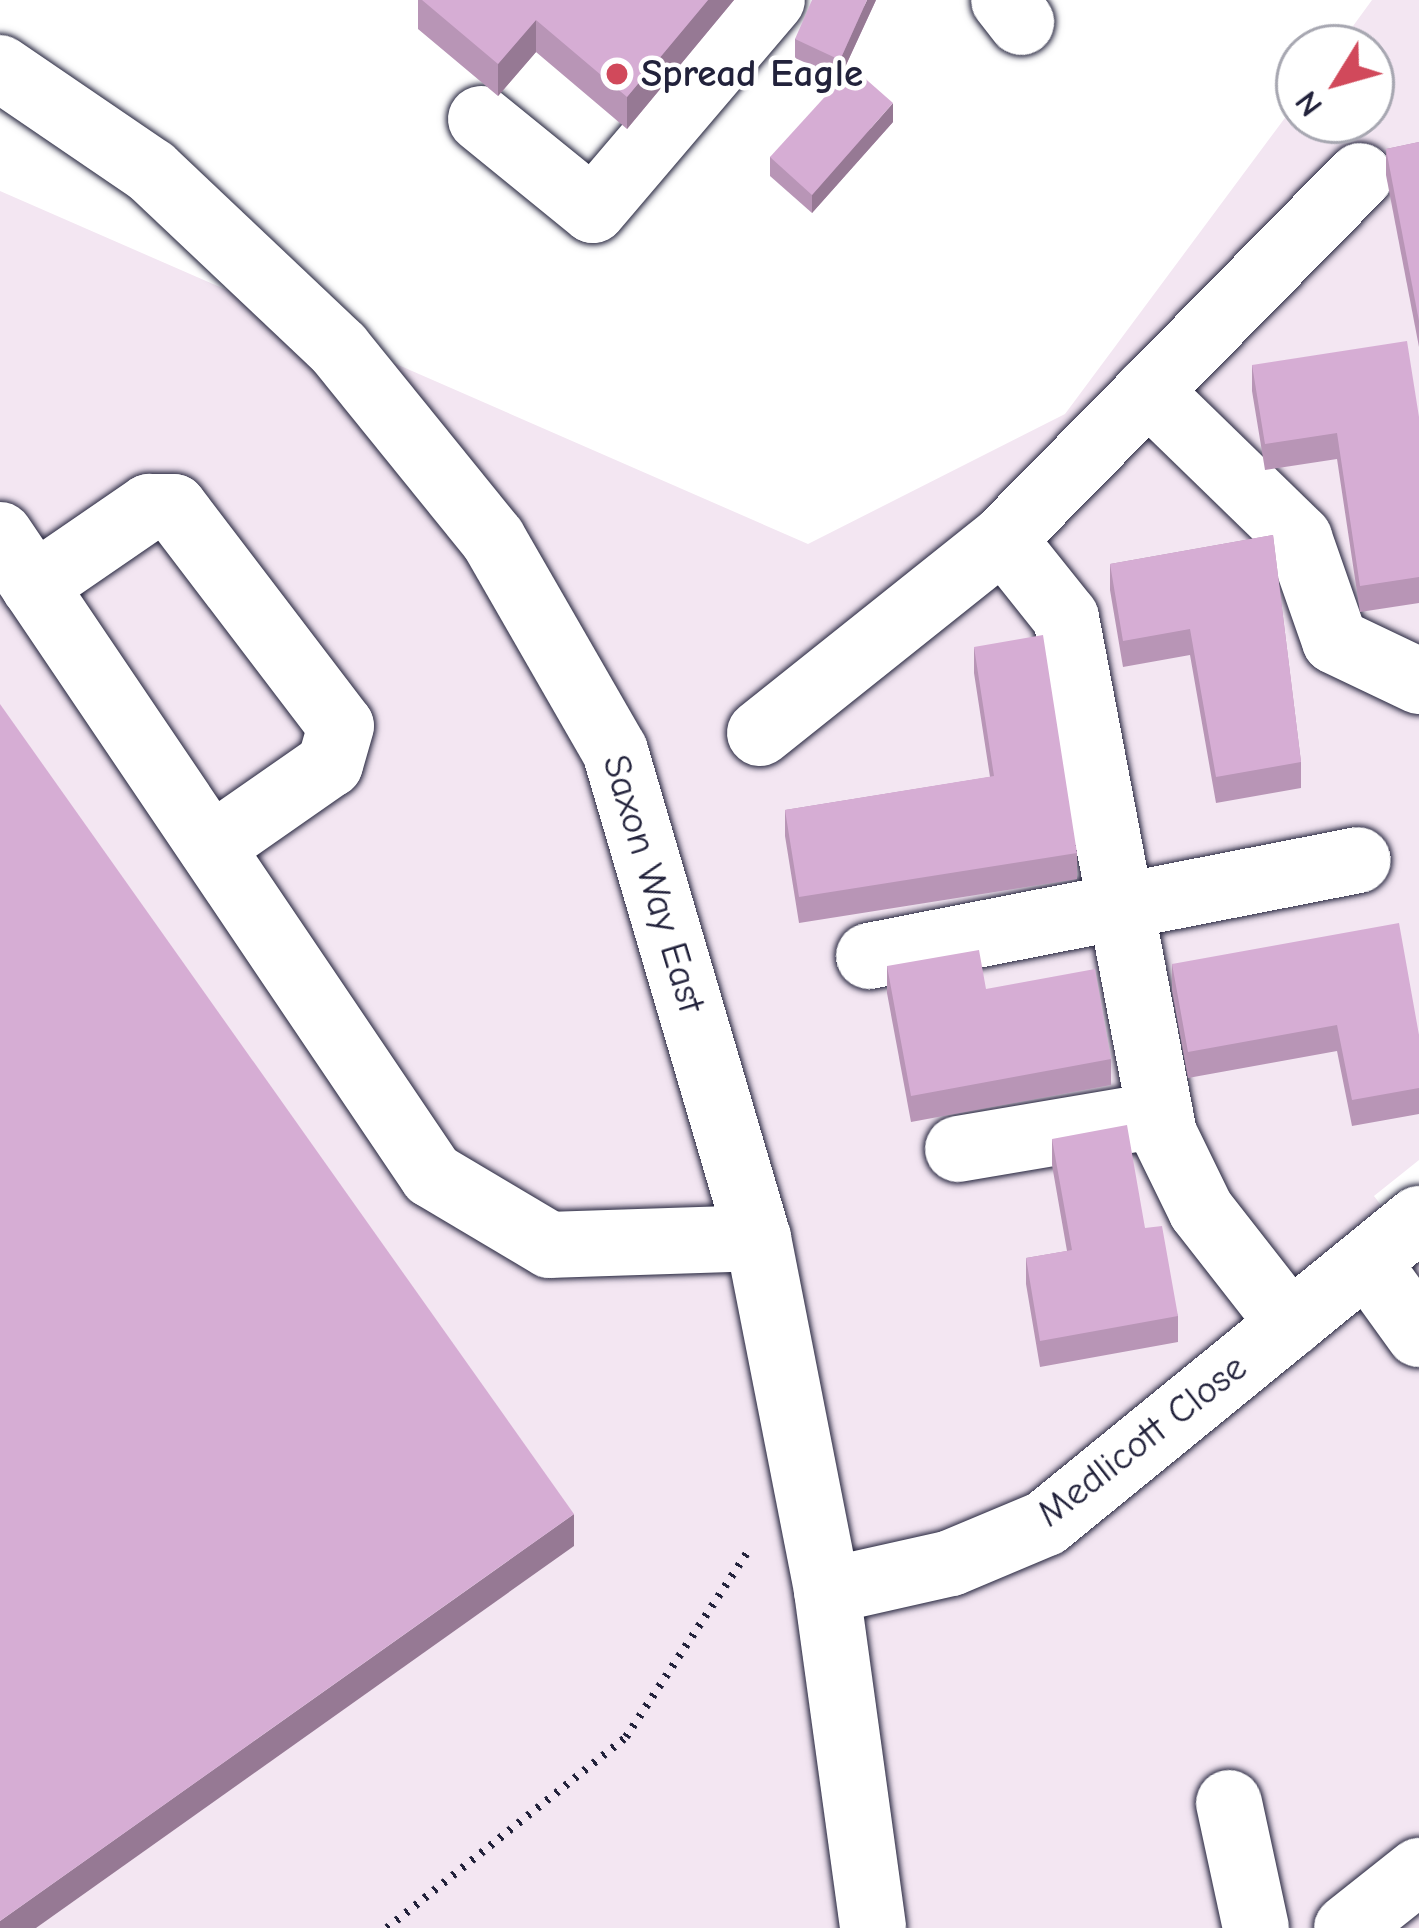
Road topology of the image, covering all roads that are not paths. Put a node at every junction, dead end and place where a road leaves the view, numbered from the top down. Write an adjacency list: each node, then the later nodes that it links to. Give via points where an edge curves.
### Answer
1 (772, 0): 3 (street, via 593,210)
2 (0, 68): 17 (street, Saxon Way East, via 151,171 339,349 493,539 616,751)
3 (481, 119)
4 (1360, 176): 5 (street)
5 (1148, 391): 6 (street); 8 (street, via 1299,538 1335,640)
6 (1003, 538): 9 (street); 12 (street, via 1066,618)
7 (17, 561): 10 (street); 10 (street, via 149,507 175,506 341,726 330,764)
8 (1419, 681)
9 (760, 733)
10 (211, 847): 17 (street, via 432,1175 550,1245)
11 (1358, 860): 12 (street)
12 (1120, 902): 13 (street); 14 (street)
13 (869, 956)
14 (1160, 1115): 15 (street); 19 (street, via 1202,1210)
15 (958, 1149)
16 (1419, 1219): 18 (street, Medlicott Close)
17 (758, 1238): 21 (street, Saxon Way East)
18 (1367, 1262): 19 (street, Medlicott Close); 20 (street)
19 (1290, 1324): 21 (street, Medlicott Close, via 1046,1523 951,1564)
20 (1419, 1334)
21 (826, 1591): 24 (street, Saxon Way East)
22 (1229, 1803): 25 (street)
23 (1419, 1871): 26 (street)
24 (873, 1928)
25 (1256, 1928)
26 (1346, 1928)

